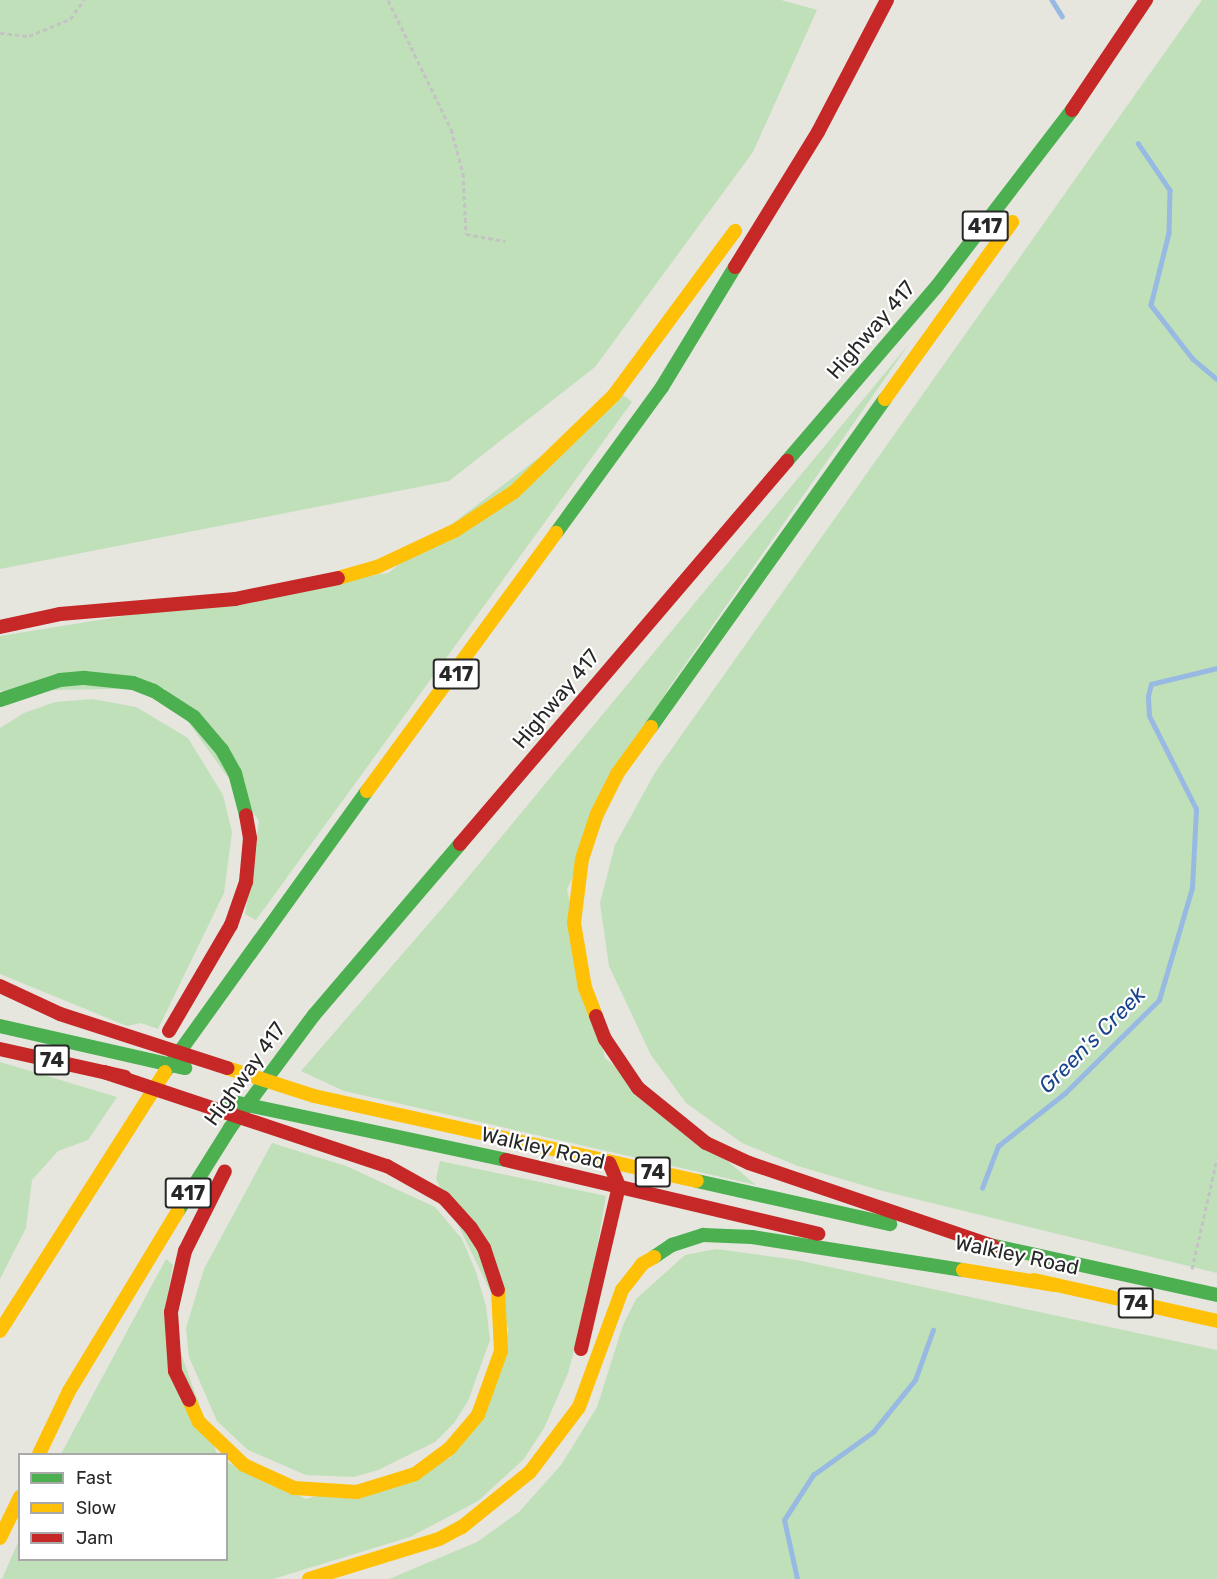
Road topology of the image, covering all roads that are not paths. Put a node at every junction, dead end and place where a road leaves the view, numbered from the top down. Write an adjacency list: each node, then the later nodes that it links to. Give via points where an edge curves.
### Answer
1 (885, 0): 4 (main road); 26 (main road, 417, via 818,132 650,404 187,1038)
2 (1146, 0): 10 (main road, Highway 417 / 417, via 1075,107 937,286)
3 (1159, 0): 5 (main road)
4 (809, 116)
5 (1068, 140)
6 (1023, 206): 22 (main road, via 617,774 597,814 582,859 574,923 585,988 605,1039 638,1088 678,1124 706,1143 749,1163)
7 (746, 214): 8 (main road, via 614,395 579,434 514,492 456,530 377,567 299,589 235,599 60,614)
8 (0, 627)
9 (0, 700): 16 (main road, via 38,684 85,678 133,683 154,691 208,731 235,773 243,795 250,860 240,904 217,952)
10 (367, 952): 17 (main road); 29 (main road, Highway 417 / 417, via 314,1015 230,1128 120,1304 69,1392)
11 (0, 986): 15 (main road, via 44,1008)
12 (0, 1026): 15 (main road, Walkley Road / 74)
13 (0, 1048): 14 (main road, Walkley Road / 74)
14 (104, 1072): 18 (main road, via 387,1166 427,1185 471,1228 493,1269 502,1326 501,1351 478,1415 450,1448 397,1481 334,1494 294,1488 260,1475 214,1440 180,1387 170,1333 174,1291 195,1227); 21 (main road, Walkley Road / 74)
15 (314, 1096): 19 (main road, Walkley Road / 74)
16 (128, 1099)
17 (246, 1134)
18 (234, 1154)
19 (609, 1163): 21 (main road); 22 (main road, Walkley Road / 74)
20 (75, 1185): 26 (main road)
21 (619, 1186): 23 (main road, Walkley Road / 74); 27 (main road)
22 (993, 1246): 24 (main road, Walkley Road / 74)
23 (1055, 1285): 25 (main road, Walkley Road / 74); 30 (main road, via 752,1237 686,1239 656,1253 631,1276 614,1307 579,1407 548,1453)
24 (1217, 1295)
25 (1217, 1321)
26 (0, 1331)
27 (578, 1362)
28 (573, 1377): 30 (main road, via 557,1419)
29 (40, 1453)
30 (510, 1487): 33 (main road, via 462,1527 439,1539)
31 (18, 1501): 32 (main road)
32 (0, 1538)
33 (309, 1579)

